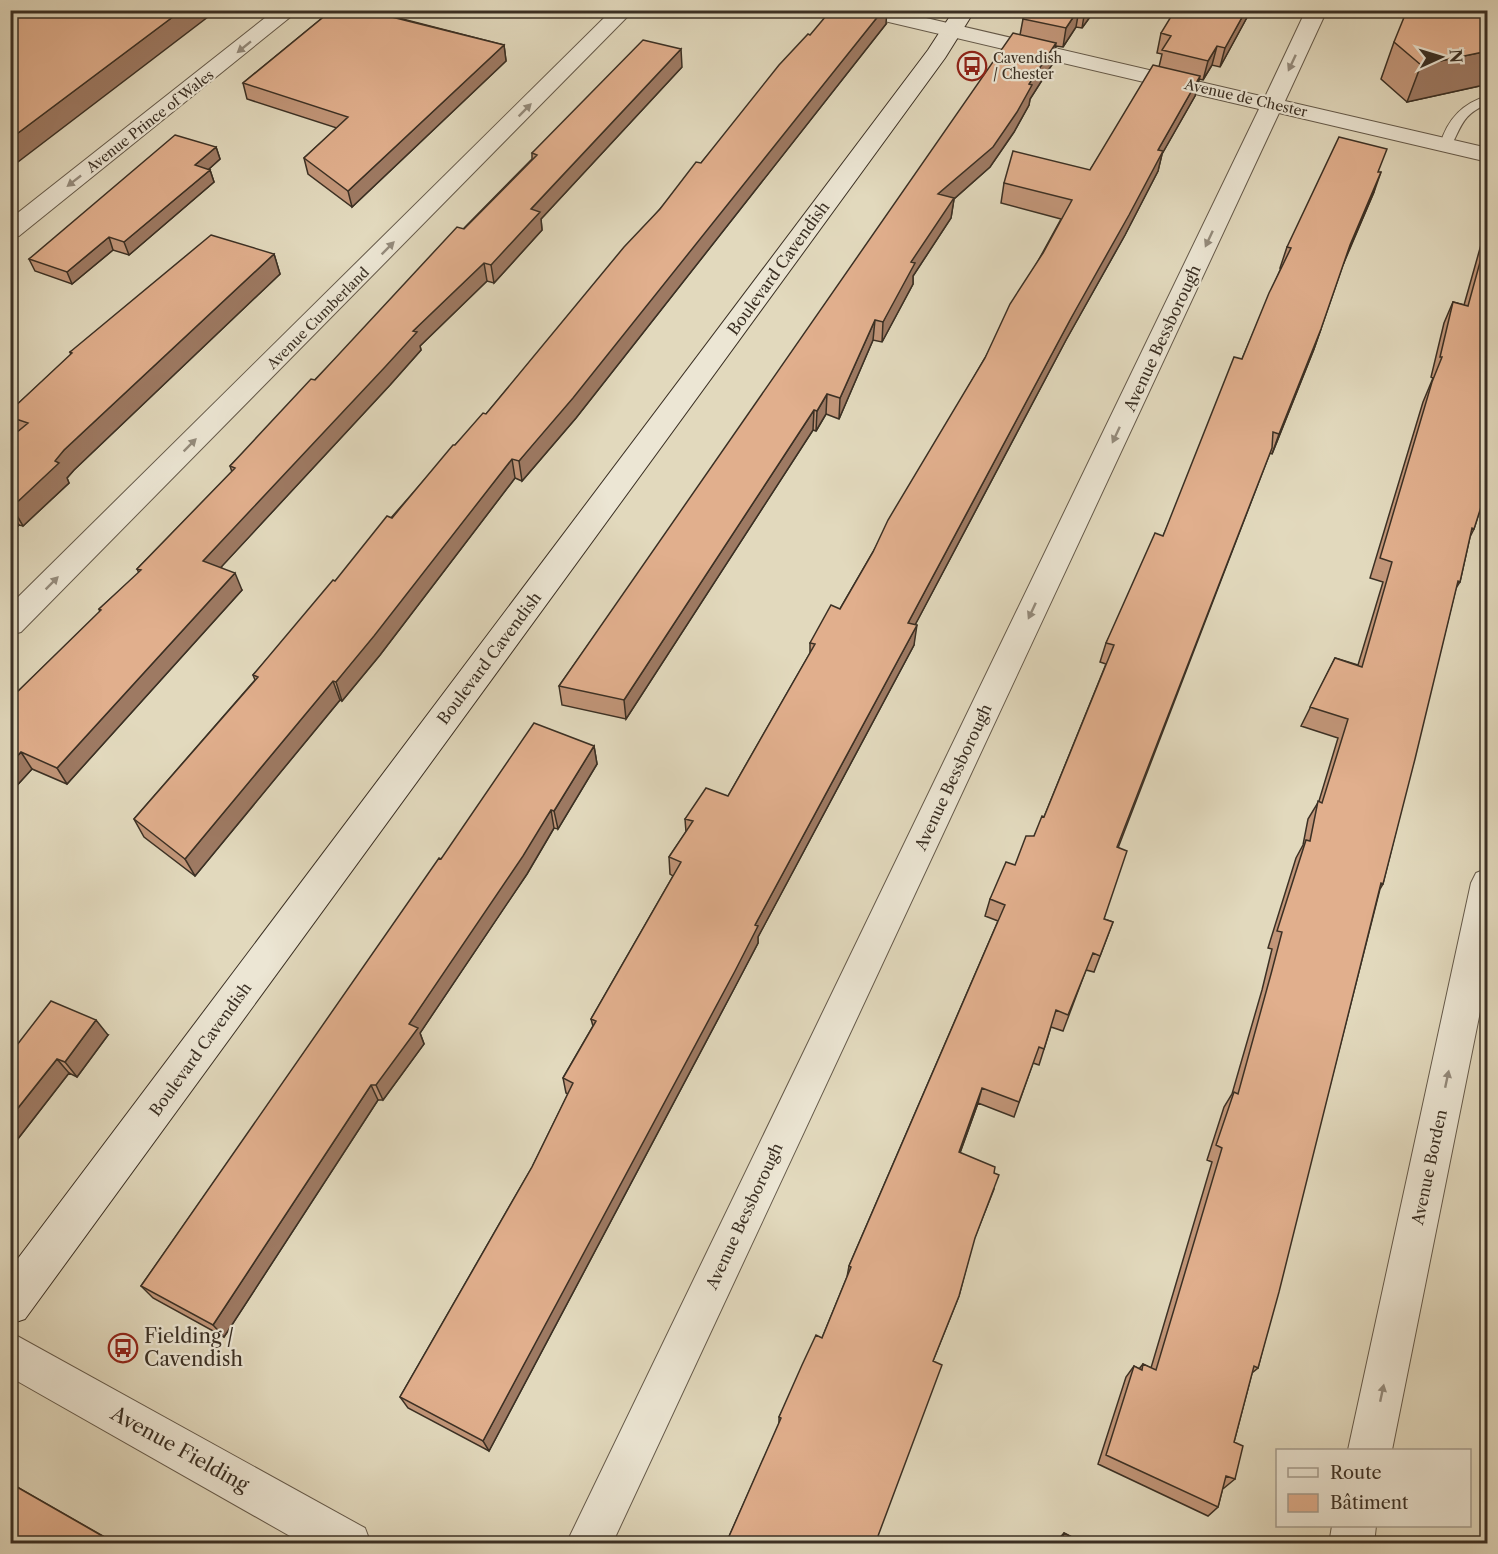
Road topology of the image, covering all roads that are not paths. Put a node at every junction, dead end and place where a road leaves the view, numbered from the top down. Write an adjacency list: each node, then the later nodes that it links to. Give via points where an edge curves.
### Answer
1 (289, 10): 11 (street, Avenue Prince of Wales, one-way to 11)
2 (624, 10): 12 (street, Avenue Cumberland, one-way to 2)
3 (863, 10): 6 (street, Avenue de Chester)
4 (966, 10): 6 (street, Boulevard Cavendish)
5 (1317, 10): 8 (street, Avenue Bessborough, one-way to 8)
6 (952, 31): 8 (street, Avenue de Chester); 14 (street, Boulevard Cavendish)
7 (1488, 100): 9 (lane, via 1457,118)
8 (1273, 104): 9 (street, Avenue de Chester); 19 (street, Avenue Bessborough, one-way to 19)
9 (1446, 145): 10 (street, Avenue de Chester)
10 (1488, 155)
11 (10, 231)
12 (10, 624)
13 (1488, 883): 16 (street, Avenue Borden, one-way to 13)
14 (10, 1304)
15 (10, 1353): 18 (street, Avenue Fielding)
16 (1370, 1449)
17 (1354, 1527): 20 (street)
18 (349, 1544)
19 (588, 1544)
20 (1351, 1544)

